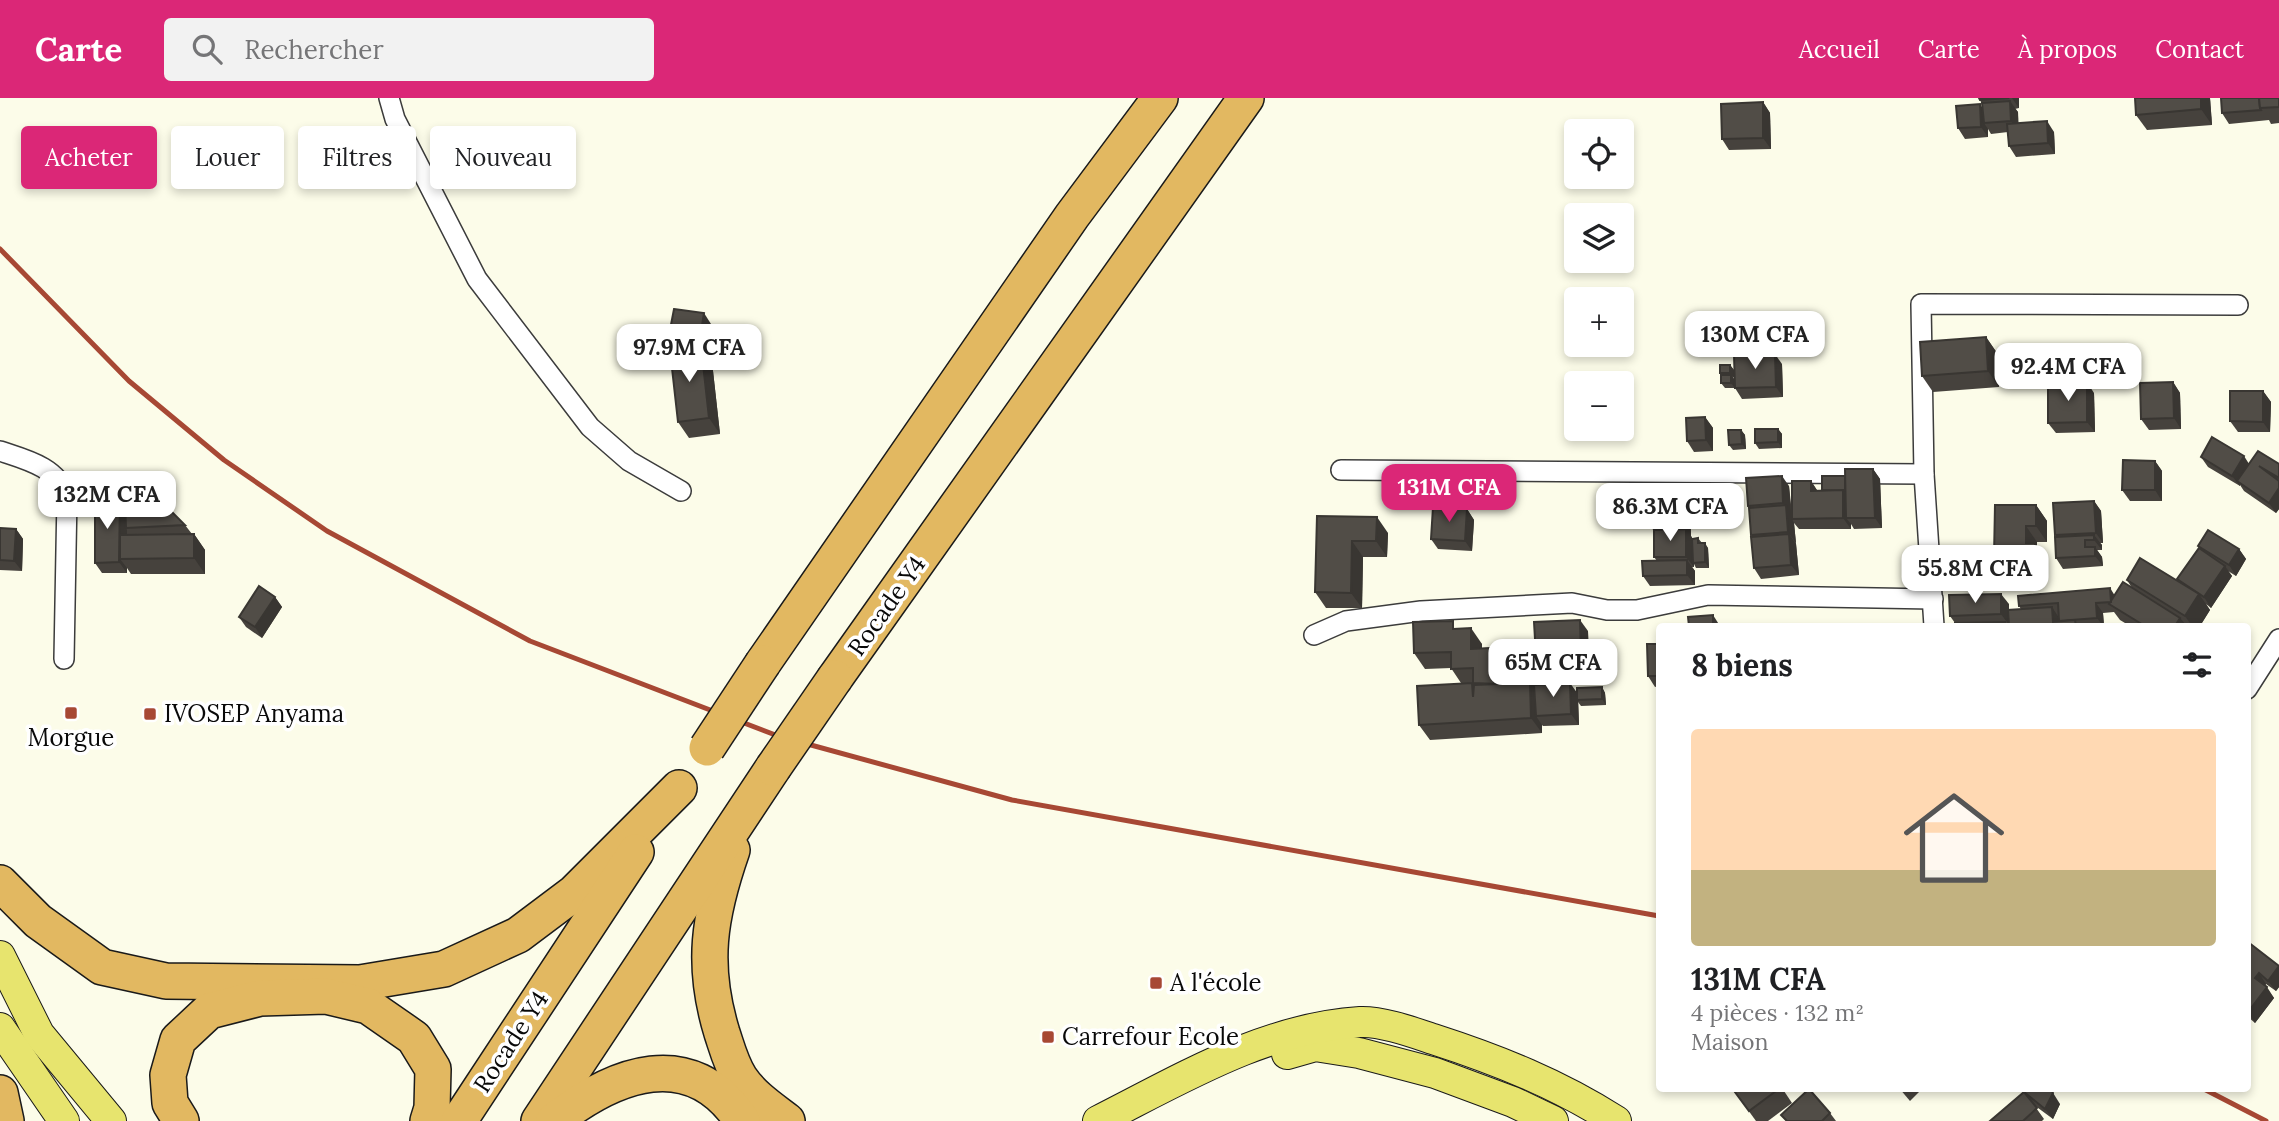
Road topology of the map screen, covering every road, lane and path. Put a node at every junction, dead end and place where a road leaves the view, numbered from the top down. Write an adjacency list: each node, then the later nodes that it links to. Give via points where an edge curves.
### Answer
1 (389, 98): 8 (street, via 395,119 477,279 590,427 628,461)
2 (1160, 98): 15 (highway, Rocade Y4, bridge, via 1064,228)
3 (1246, 98): 16 (highway, Rocade Y4, bridge)
4 (2238, 305): 7 (street, via 1921,304)
5 (0, 451): 13 (street, via 51,471 63,483 67,496)
6 (1341, 470): 7 (street)
7 (1924, 474): 9 (street)
8 (681, 491)
9 (1933, 599): 10 (street); 11 (street, via 1708,595 1637,610 1573,603 1421,611 1346,621)
10 (1934, 623)
11 (1314, 635)
12 (2279, 639): 14 (street)
13 (64, 659)
14 (2251, 683)
15 (679, 788): 17 (highway, via 574,893 518,935 444,969 360,983 166,981 102,967 38,921); 26 (highway, Rocade Y4)
16 (748, 806): 27 (highway, Rocade Y4); 30 (highway, via 719,886 709,949 712,1000 740,1078 757,1098)
17 (0, 883)
18 (0, 956): 23 (main road, via 39,1034)
19 (0, 1028): 22 (main road)
20 (0, 1093): 21 (highway)
21 (6, 1121)
22 (64, 1121)
23 (111, 1121)
24 (181, 1121): 25 (highway, via 170,1104 168,1075 178,1040 209,1011 260,998 326,996 368,1006 414,1038 433,1069)
25 (428, 1121)
26 (459, 1121)
27 (539, 1121)
28 (554, 1121): 29 (highway, via 578,1102 624,1080 663,1072 705,1083)
29 (742, 1121)
30 (788, 1121)
31 (1098, 1121): 34 (main road, via 1258,1043 1364,1022 1423,1035 1532,1074)
32 (1140, 1121): 33 (main road, via 1232,1073 1315,1046 1436,1073)
33 (1553, 1121)
34 (1616, 1121)

